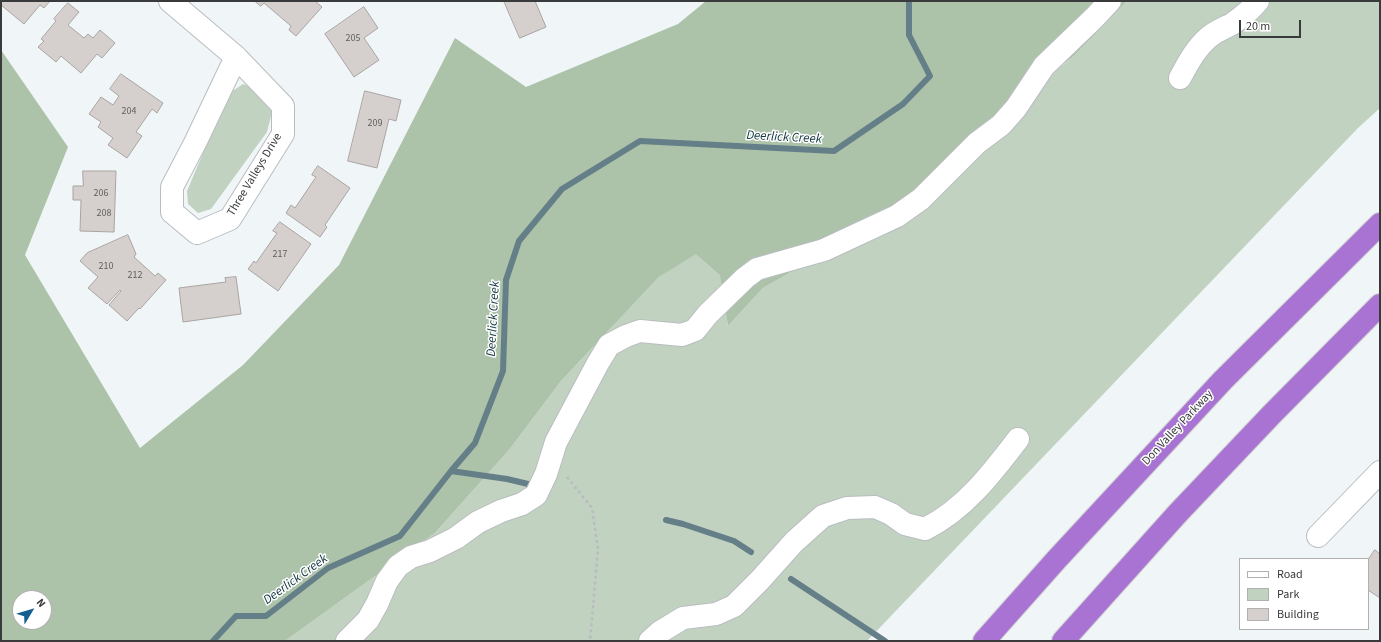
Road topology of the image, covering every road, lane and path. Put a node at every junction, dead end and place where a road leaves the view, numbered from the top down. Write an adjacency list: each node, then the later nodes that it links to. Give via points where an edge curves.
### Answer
1 (170, 1): 4 (street, Three Valleys Drive)
2 (1110, 1): 9 (street, via 1044,66 1001,126 977,143 921,199 897,216 824,250 757,269 708,314 695,330 682,335 640,331 609,345 556,442)
3 (1258, 1): 5 (street, via 1233,23 1212,34 1190,60)
4 (236, 57): 4 (street, Three Valleys Drive, via 172,187 172,212 197,233 230,219 283,134 283,106)
5 (1180, 78)
6 (1380, 224): 15 (highway, Don Valley Parkway, via 1223,380)
7 (1380, 305): 16 (highway, via 1178,513)
8 (1018, 439): 14 (street, via 965,501 939,523 925,529 905,524 875,507 847,508 823,516 794,542 734,606 716,614 683,618)
9 (551, 458): 12 (street, via 536,495 522,504 501,510 478,522 456,538 430,551 411,556 398,566 387,581 368,620); 13 (path, via 592,508 598,549)
10 (1380, 472): 11 (street)
11 (1318, 536)
12 (347, 641)
13 (590, 641)
14 (650, 641)
15 (984, 641)
16 (1063, 641)

